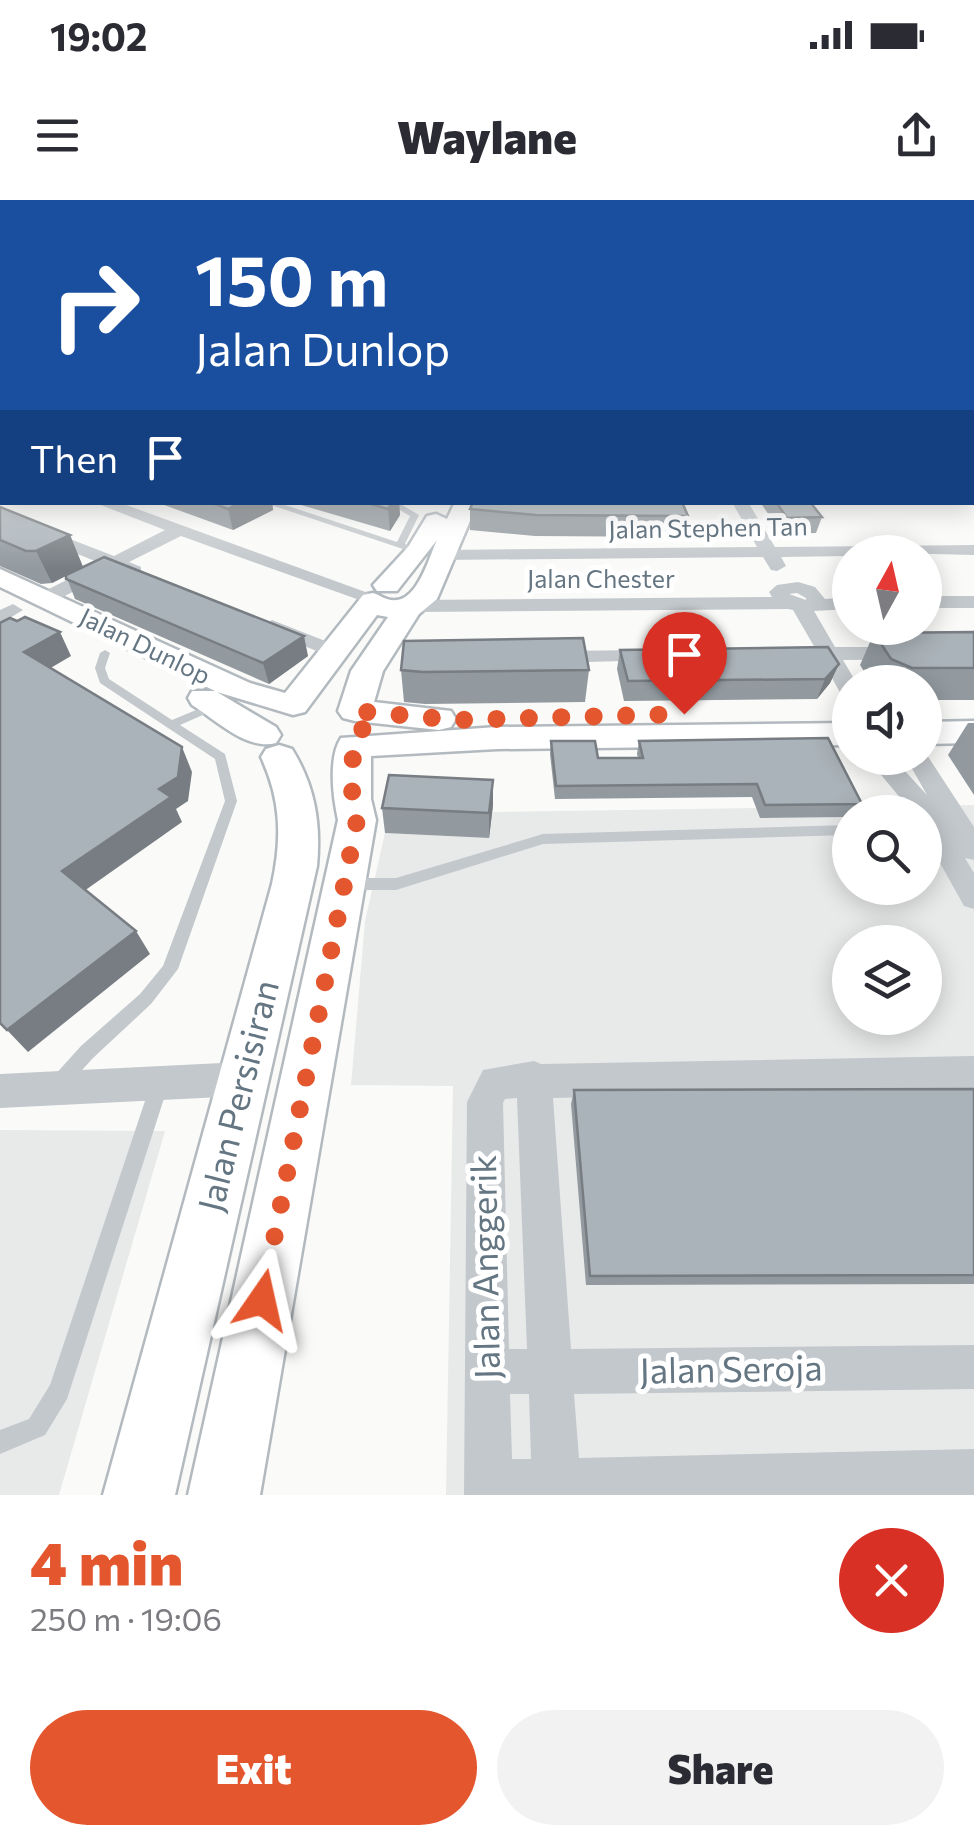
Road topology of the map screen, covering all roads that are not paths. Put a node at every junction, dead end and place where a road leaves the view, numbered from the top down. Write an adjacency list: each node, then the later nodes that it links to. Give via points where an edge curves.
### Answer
1 (109, 505): 9 (street, Jalan Chester)
2 (137, 505): 22 (street, Jalan Chester)
3 (276, 505): 13 (lane, Jalan Stephen Tan)
4 (396, 505): 13 (lane, via 415,515)
5 (445, 505): 13 (main road)
6 (465, 505): 13 (main road)
7 (742, 505): 11 (street)
8 (0, 517): 14 (street)
9 (179, 530): 14 (street); 22 (street, Jalan Chester)
10 (974, 540): 11 (street, Jalan Stephen Tan)
11 (766, 547): 12 (street, Jalan Stephen Tan); 13 (street, Jalan Stephen Tan); 19 (street)
12 (974, 550)
13 (428, 552): 22 (main road); 22 (main road)
14 (115, 563): 15 (street); 21 (street)
15 (152, 578)
16 (974, 590): 17 (street)
17 (942, 591)
18 (832, 593): 19 (street, Jalan Chester)
19 (797, 597): 22 (street, Jalan Chester); 23 (street, Jalan Chester); 31 (street)
20 (4, 598): 21 (main road, Jalan Dunlop); 27 (main road, Jalan Dunlop)
21 (46, 598): 36 (main road, Jalan Dunlop, via 239,690)
22 (393, 598): 28 (main road); 43 (main road, Jalan Persisiran, via 385,658 362,685)
23 (832, 600)
24 (942, 602): 25 (street)
25 (974, 602)
26 (244, 615): 28 (street)
27 (105, 652): 35 (main road, Jalan Dunlop); 42 (lane, via 104,681)
28 (336, 652): 36 (main road)
29 (974, 652): 31 (street)
30 (770, 654): 31 (street)
31 (828, 654): 34 (street)
32 (671, 656): 33 (street)
33 (533, 657)
34 (835, 665)
35 (218, 705): 42 (lane); 48 (main road, Jalan Dunlop)
36 (293, 706): 43 (main road, via 334,702); 48 (main road, via 273,718)
37 (974, 708): 38 (main road)
38 (942, 709)
39 (832, 711): 40 (main road)
40 (798, 712): 41 (main road); 43 (main road)
41 (832, 717)
42 (173, 724): 63 (lane, via 221,757 230,801 170,969 156,991 87,1048)
43 (354, 728): 47 (main road); 48 (main road, via 326,760 309,762); 51 (main road, Jalan Persisiran)
44 (942, 732): 45 (main road)
45 (974, 732)
46 (832, 734): 47 (main road)
47 (498, 738): 51 (main road, via 393,762 374,778)
48 (272, 746): 60 (main road, Jalan Persisiran, via 298,799 300,846)
49 (894, 775): 50 (street)
50 (912, 795)
51 (357, 820): 56 (main road, Jalan Persisiran)
52 (942, 824): 55 (street)
53 (832, 831): 56 (lane, via 544,840 396,884)
54 (942, 836): 57 (street)
55 (971, 841)
56 (344, 884): 64 (main road, Jalan Persisiran)
57 (974, 898)
58 (974, 1072): 59 (street, Jalan Anggerik)
59 (534, 1078): 66 (street, Jalan Anggerik, via 502,1079 486,1094); 67 (street, Jalan Anggerik)
60 (242, 1079): 61 (street); 64 (main road, via 274,1093); 72 (main road, Jalan Persisiran)
61 (160, 1083): 63 (street); 68 (lane, via 59,1391 38,1427)
62 (6, 1084): 63 (street)
63 (56, 1088)
64 (293, 1145): 73 (main road, Jalan Persisiran)
65 (974, 1368): 67 (street, Jalan Seroja)
66 (487, 1372): 67 (street, Jalan Seroja); 70 (street, Jalan Anggerik)
67 (550, 1372): 71 (street, Jalan Anggerik)
68 (0, 1442)
69 (974, 1473): 71 (street)
70 (488, 1489): 71 (street)
71 (557, 1489)
72 (139, 1495)
73 (224, 1495)

